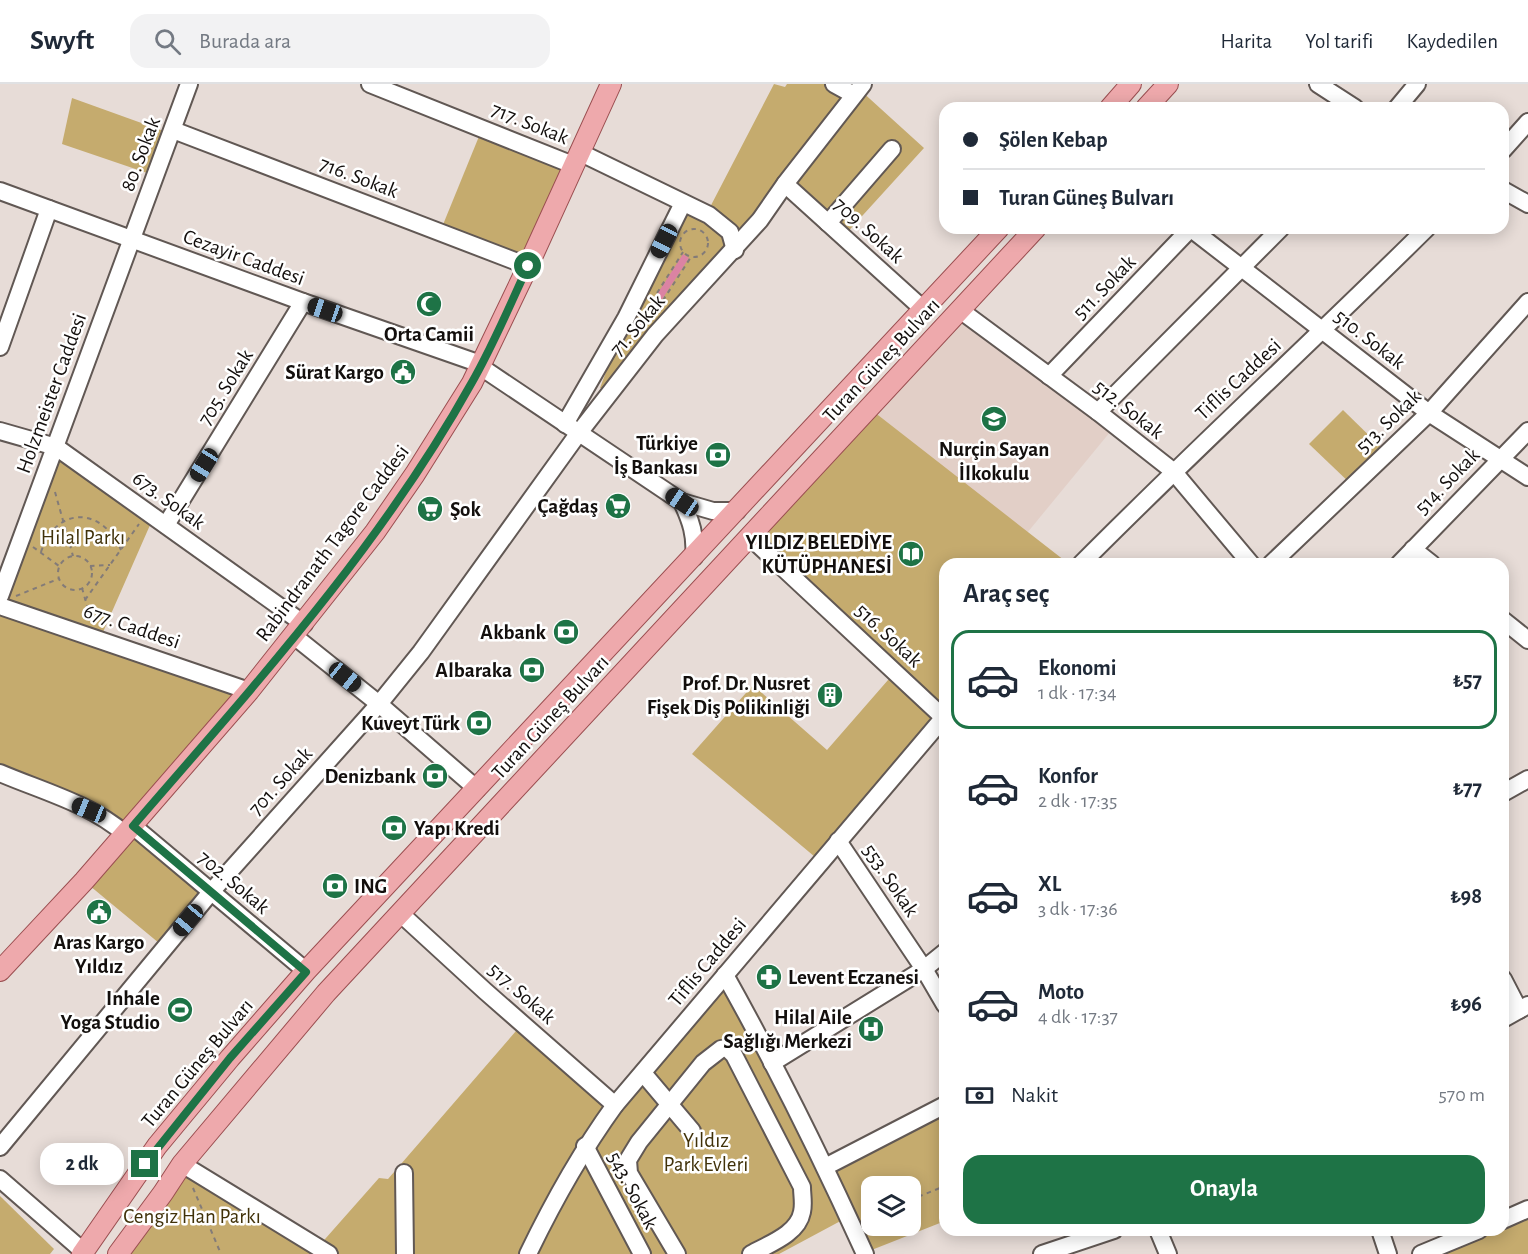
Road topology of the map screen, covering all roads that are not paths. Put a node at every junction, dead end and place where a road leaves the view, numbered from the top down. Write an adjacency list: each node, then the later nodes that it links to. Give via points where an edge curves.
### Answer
1 (189, 84): 14 (street, 80. Sokak)
2 (370, 84): 17 (street, 717. Sokak)
3 (611, 84): 17 (main road, Rabindranath Tagore Caddesi)
4 (1131, 84): 9 (main road)
5 (1168, 84): 10 (main road)
6 (1318, 84): 11 (street)
7 (1417, 84): 12 (street)
8 (846, 87): 18 (street, 71. Sokak)
9 (1115, 102)
10 (1152, 102)
11 (1345, 102)
12 (1402, 102)
13 (1528, 122): 15 (street)
14 (173, 130): 31 (street, 80. Sokak); 33 (street, 716. Sokak)
15 (1509, 143)
16 (892, 149): 24 (street)
17 (576, 159): 21 (street, 717. Sokak); 33 (main road, Rabindranath Tagore Caddesi)
18 (785, 184): 24 (street, 709. Sokak); 32 (street, 71. Sokak)
19 (0, 191): 23 (street, Cezayir Caddesi)
20 (1509, 193): 22 (street)
21 (683, 203): 32 (street, 717. Sokak, via 709,215 730,232); 45 (street)
22 (1528, 204)
23 (49, 209): 31 (street, Cezayir Caddesi); 40 (street)
24 (828, 223): 37 (street, 709. Sokak)
25 (993, 234): 37 (main road, Turan Güneş Bulvarı)
26 (1030, 234): 38 (main road, Turan Güneş Bulvarı)
27 (1184, 234): 42 (street, 511. Sokak)
28 (1198, 234): 34 (street, 510. Sokak)
29 (1275, 234): 34 (street)
30 (1421, 234): 39 (street, Tiflis Caddesi)
31 (132, 239): 35 (street, Cezayir Caddesi); 48 (street, Holzmeister Caddesi)
32 (735, 250): 45 (street, 71. Sokak)
33 (528, 266): 41 (main road, Rabindranath Tagore Caddesi)
34 (1241, 268): 39 (street, 510. Sokak); 43 (street)
35 (303, 302): 41 (street, Cezayir Caddesi); 54 (street, 705. Sokak)
36 (1528, 302): 44 (street, 513. Sokak)
37 (923, 309): 53 (main road, Turan Güneş Bulvarı)
38 (960, 310): 42 (street, 512. Sokak); 55 (main road, Turan Güneş Bulvarı)
39 (1323, 331): 44 (street, 510. Sokak); 50 (street, Tiflis Caddesi)
40 (0, 347)
41 (481, 365): 45 (street, Cezayir Caddesi); 65 (main road, Rabindranath Tagore Caddesi, via 382,523)
42 (1049, 376): 43 (street, 512. Sokak)
43 (1098, 412): 50 (street, 512. Sokak)
44 (1429, 413): 49 (street, 510. Sokak); 60 (street, 513. Sokak)
45 (572, 429): 52 (street, Cezayir Caddesi); 68 (street, 701. Sokak, via 421,652)
46 (0, 431): 48 (street, 673. Sokak)
47 (1528, 431): 49 (street, 514. Sokak)
48 (56, 447): 54 (street, 673. Sokak); 63 (street, Holzmeister Caddesi)
49 (1500, 459): 51 (street, 510. Sokak); 56 (street, 514. Sokak)
50 (1173, 471): 58 (street, Tiflis Caddesi); 59 (street, 512. Sokak)
51 (1528, 477)
52 (682, 502): 53 (street, Cezayir Caddesi, via 713,512); 57 (street, via 694,534)
53 (737, 510): 57 (main road, Turan Güneş Bulvarı)
54 (166, 525): 65 (street, 673. Sokak)
55 (750, 537): 69 (street, 516. Sokak); 78 (main road, Turan Güneş Bulvarı)
56 (1413, 549): 61 (street, 514. Sokak); 62 (street)
57 (694, 557): 73 (main road, Turan Güneş Bulvarı)
58 (1087, 558)
59 (1246, 558)
60 (1277, 558)
61 (1405, 558)
62 (1424, 558)
63 (3, 600): 67 (street, 677. Caddesi)
64 (1509, 625): 66 (street)
65 (299, 630): 67 (main road, Rabindranath Tagore Caddesi); 68 (street, 673. Sokak)
66 (1528, 640)
67 (249, 691): 75 (main road, Rabindranath Tagore Caddesi)
68 (379, 704): 73 (street, 673. Sokak); 77 (street, 701. Sokak)
69 (939, 712)
70 (939, 723): 76 (street, Tiflis Caddesi)
71 (0, 773): 75 (street, 702. Sokak)
72 (1528, 779): 74 (street)
73 (477, 789): 82 (main road, Turan Güneş Bulvarı)
74 (1509, 790)
75 (129, 830): 77 (street, 702. Sokak); 81 (main road, Rabindranath Tagore Caddesi)
76 (838, 841): 80 (street, 553. Sokak); 83 (street, Tiflis Caddesi)
77 (211, 892): 82 (street, 702. Sokak); 95 (street, 701. Sokak)
78 (401, 914): 91 (street, 517. Sokak); 96 (main road, Turan Güneş Bulvarı, via 326,993)
79 (939, 957): 80 (street)
80 (924, 969): 85 (street, 553. Sokak); 88 (street)
81 (0, 971)
82 (306, 972): 106 (main road, Turan Güneş Bulvarı, via 157,1146)
83 (725, 975): 88 (street); 89 (street, Tiflis Caddesi)
84 (1509, 987): 86 (street)
85 (939, 995)
86 (1524, 1007): 87 (street)
87 (1509, 1016)
88 (772, 1063): 97 (street)
89 (643, 1073): 90 (street); 91 (street, Tiflis Caddesi)
90 (670, 1104): 93 (street); 112 (street, via 628,1160 629,1173); 113 (street, via 704,1063 727,1047 802,1187 799,1222 787,1234)
91 (615, 1105): 94 (street, Tiflis Caddesi)
92 (939, 1108): 97 (street)
93 (692, 1131)
94 (585, 1146): 110 (street, Tiflis Caddesi); 111 (street, 543. Sokak)
95 (0, 1147)
96 (182, 1164): 107 (main road, Turan Güneş Bulvarı); 108 (street)
97 (825, 1167): 114 (street)
98 (404, 1173): 109 (street)
99 (0, 1179): 106 (street)
100 (1528, 1209): 101 (street)
101 (1509, 1217)
102 (1095, 1236): 115 (street)
103 (1160, 1236): 116 (street)
104 (1382, 1236): 117 (street)
105 (1464, 1236): 118 (street)
106 (83, 1253)
107 (118, 1254)
108 (330, 1254)
109 (405, 1254)
110 (528, 1254)
111 (642, 1254)
112 (677, 1254)
113 (751, 1254)
114 (864, 1254)
115 (1042, 1254)
116 (1168, 1254)
117 (1388, 1254)
118 (1421, 1254)

